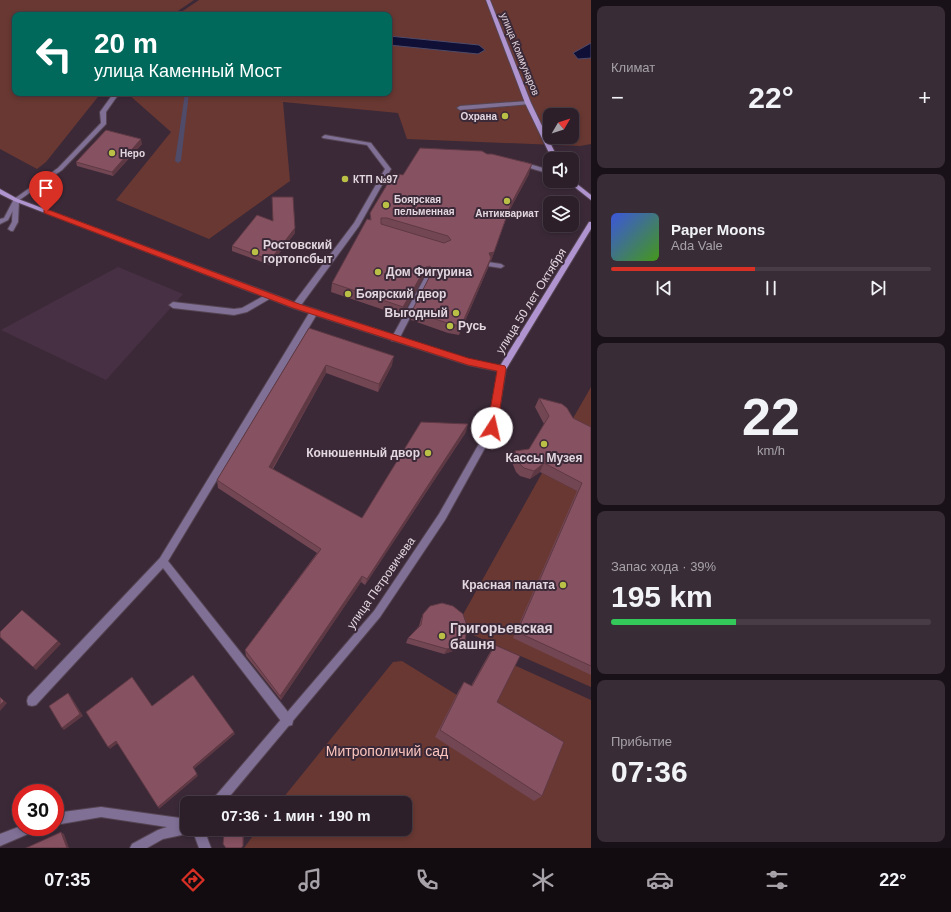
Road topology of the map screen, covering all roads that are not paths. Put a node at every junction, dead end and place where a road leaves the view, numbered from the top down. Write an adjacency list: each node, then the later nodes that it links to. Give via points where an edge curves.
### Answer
1 (488, 0): 3 (street, улица Коммунаров)
2 (114, 96): 12 (street, via 103,112 104,123 60,169)
3 (528, 103): 4 (street); 6 (street, улица Коммунаров)
4 (460, 108)
5 (325, 137): 21 (street, via 369,144 388,169 360,225)
6 (552, 152)
7 (513, 162): 8 (street)
8 (543, 170)
9 (579, 188): 11 (street)
10 (0, 191): 12 (street)
11 (591, 198)
12 (16, 200): 13 (street, via 6,219); 15 (street); 19 (street)
13 (0, 222)
14 (591, 224): 24 (street, улица 50 лет Октября)
15 (11, 229)
16 (490, 264): 17 (street)
17 (501, 266)
18 (427, 278): 23 (street)
19 (269, 296): 20 (street, via 244,310 234,312); 21 (street)
20 (173, 305)
21 (296, 306): 22 (street)
22 (314, 312): 23 (street); 25 (street)
23 (395, 339): 24 (street, via 468,362)
24 (502, 369): 27 (street, улица Петровичева, via 492,428 442,517 377,614)
25 (163, 561): 26 (street); 27 (street)
26 (32, 702)
27 (288, 721): 28 (street, улица Петровичева)
28 (223, 796)
29 (64, 818): 30 (street, via 101,812)
30 (180, 824)
31 (180, 830): 35 (street, via 162,834)
32 (12, 835): 34 (street)
33 (201, 836): 36 (street)
34 (0, 840)
35 (136, 848)
36 (205, 848)

